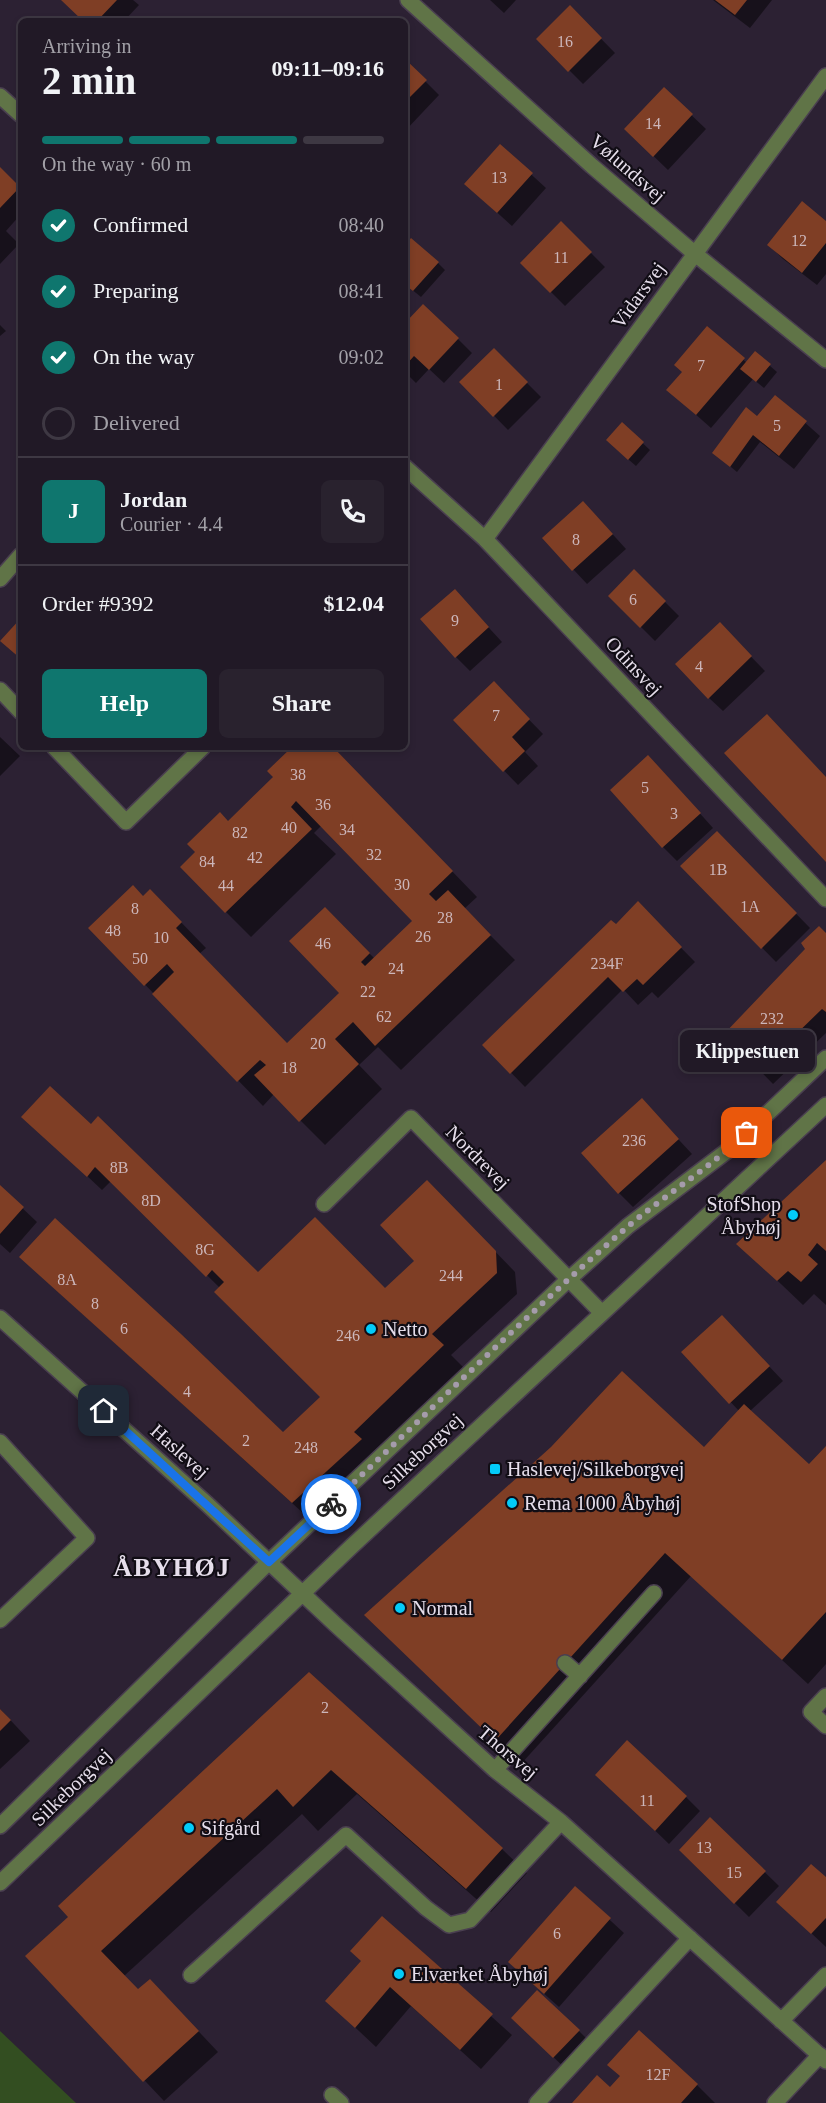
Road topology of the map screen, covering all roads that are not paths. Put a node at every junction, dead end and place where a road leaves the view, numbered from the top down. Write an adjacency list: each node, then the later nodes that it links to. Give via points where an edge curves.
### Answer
1 (408, 0): 5 (street, Vølundsvej)
2 (826, 76): 5 (street, Vidarsvej)
3 (0, 96): 4 (street)
4 (18, 112)
5 (694, 253): 6 (street, Vølundsvej); 8 (street, Vidarsvej)
6 (826, 360)
7 (408, 470): 8 (street, Odinsvej)
8 (485, 539): 15 (street, Odinsvej)
9 (18, 558): 10 (street)
10 (0, 579)
11 (0, 690): 12 (street)
12 (18, 709)
13 (57, 750): 14 (street, via 126,822)
14 (200, 750)
15 (826, 899)
16 (826, 1058): 19 (street, Silkeborgvej, via 731,1148 628,1226)
17 (826, 1105): 20 (street, Silkeborgvej)
18 (324, 1204): 19 (street, Nordrevej, via 411,1118)
19 (569, 1279): 20 (street, Nordrevej); 23 (street, Silkeborgvej)
20 (601, 1312): 25 (street, Silkeborgvej)
21 (0, 1318): 23 (street, Haslevej)
22 (0, 1442): 26 (street, via 87,1538)
23 (269, 1562): 25 (street, Haslevej); 33 (street, Silkeborgvej)
24 (654, 1593): 28 (street)
25 (303, 1594): 31 (street, Thorsvej); 34 (street, Silkeborgvej)
26 (0, 1620)
27 (565, 1663): 28 (street)
28 (580, 1676): 31 (street)
29 (826, 1696): 30 (street, via 811,1712)
30 (826, 1726)
31 (495, 1770): 32 (street, Thorsvej)
32 (561, 1822): 35 (street, Thorsvej); 36 (street, via 470,1920 449,1924 346,1835)
33 (0, 1826)
34 (0, 1883)
35 (690, 1938): 38 (street, Thorsvej); 40 (street)
36 (192, 1975)
37 (826, 1975): 38 (street)
38 (781, 2020): 39 (street, Thorsvej)
39 (823, 2058): 41 (street)
40 (537, 2103)
41 (775, 2103)

